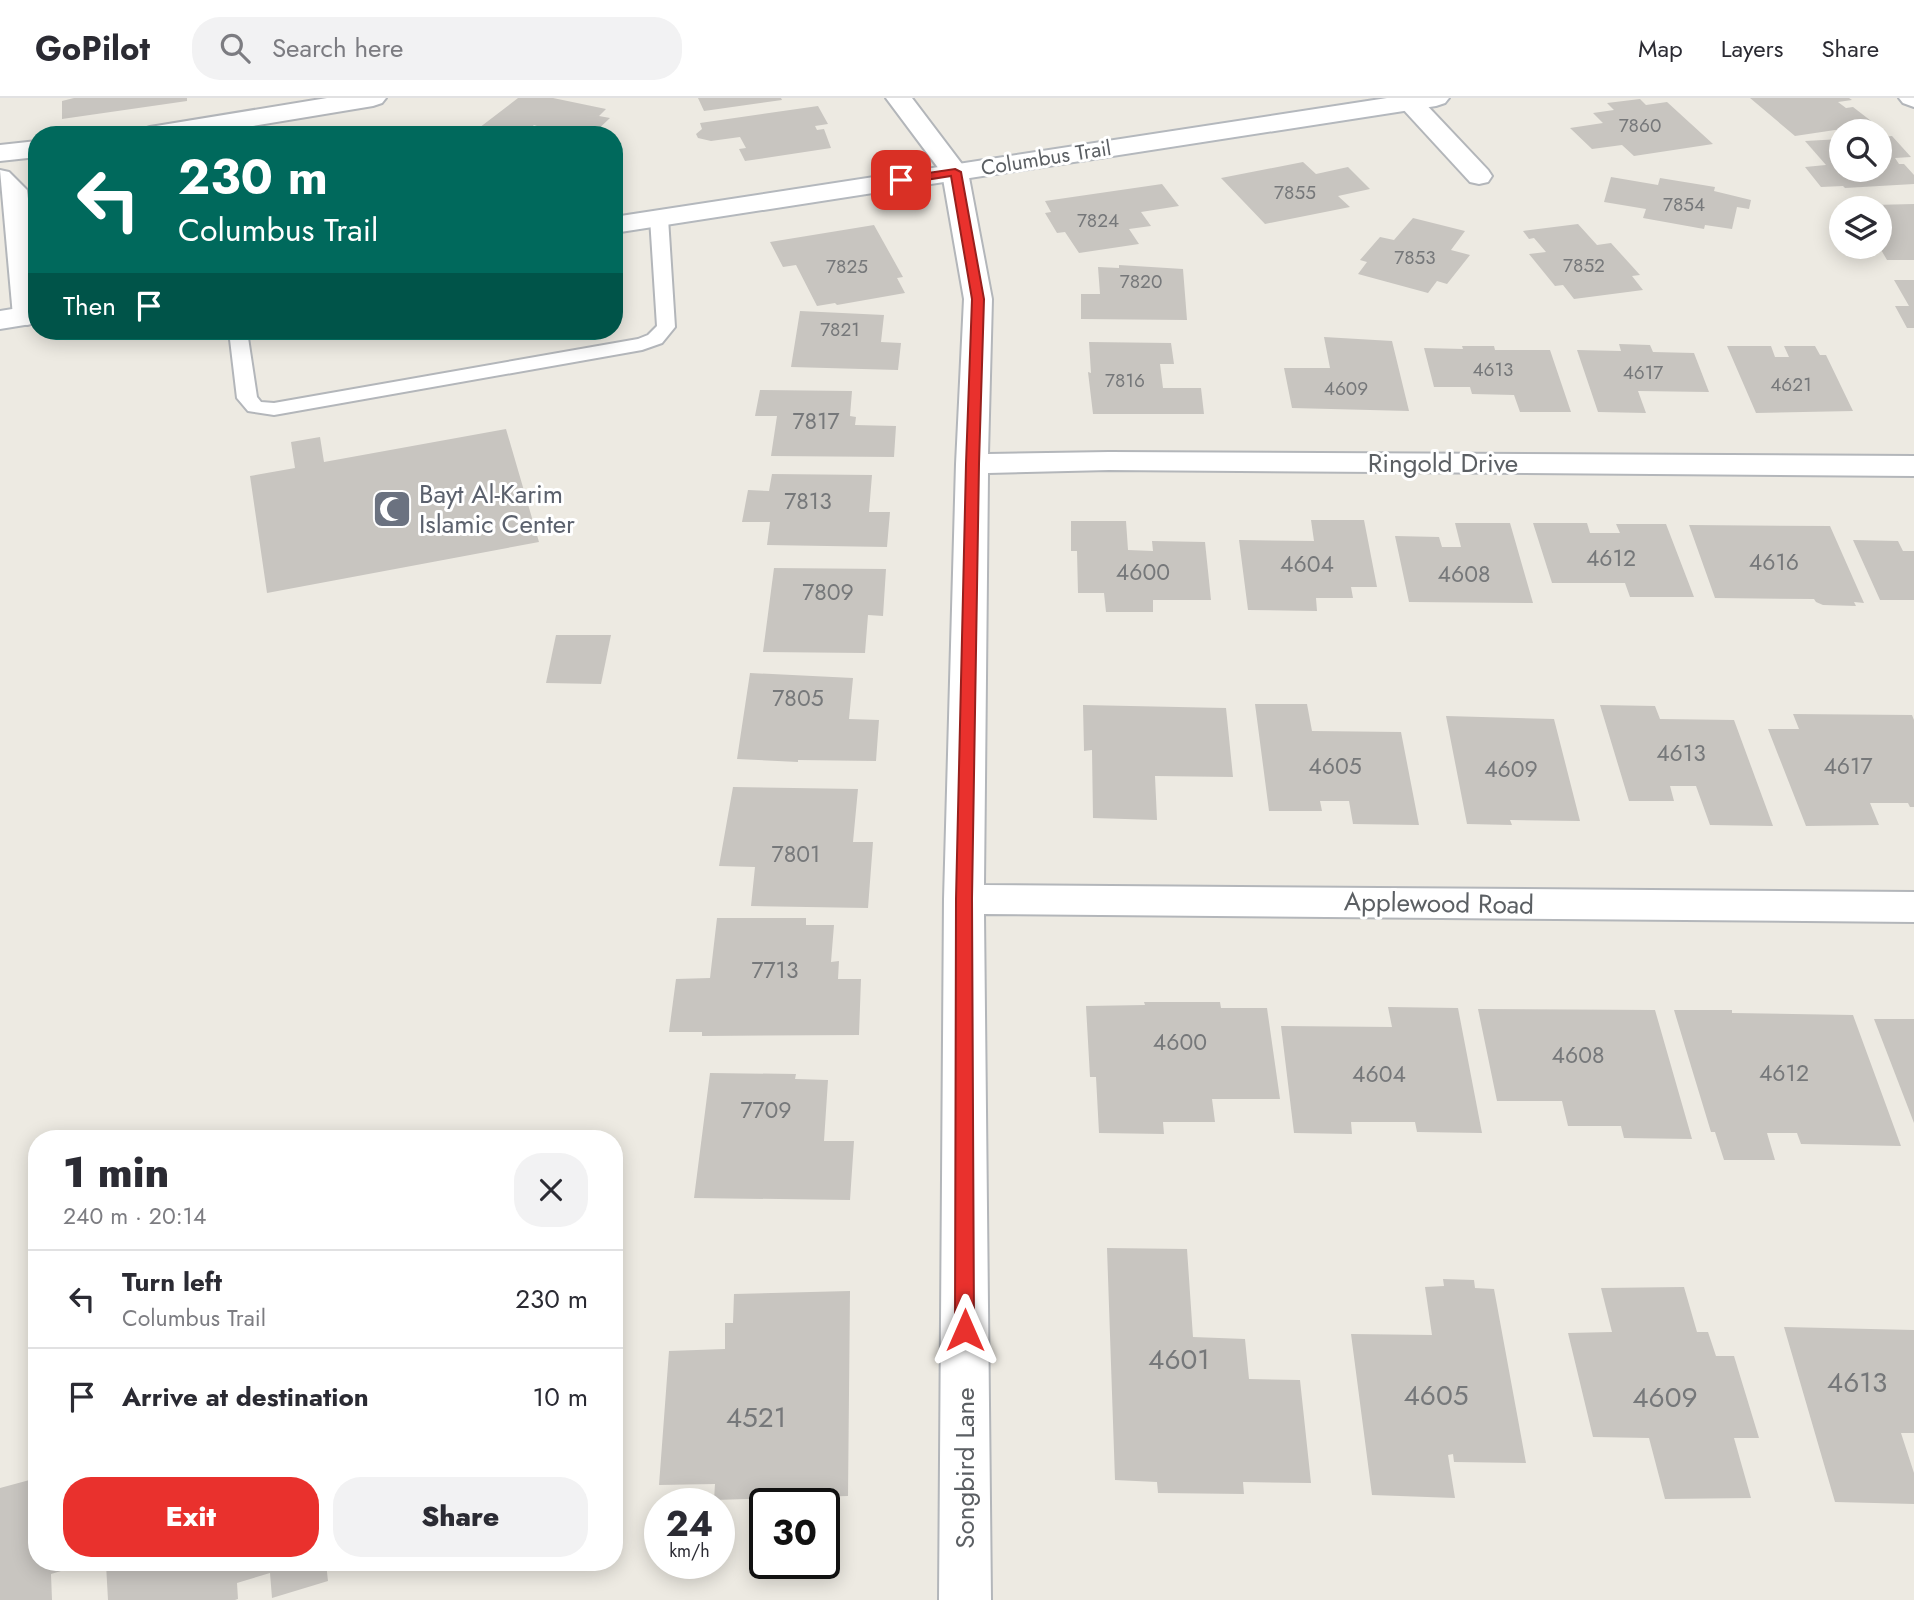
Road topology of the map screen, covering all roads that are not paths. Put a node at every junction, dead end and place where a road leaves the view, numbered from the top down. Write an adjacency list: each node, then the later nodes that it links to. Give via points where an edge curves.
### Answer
1 (373, 98): 4 (street)
2 (899, 98): 7 (street, Songbird Lane)
3 (1423, 100): 7 (street, Columbus Trail); 8 (street)
4 (204, 126)
5 (28, 150): 6 (street)
6 (0, 153)
7 (955, 172): 10 (street, Columbus Trail); 14 (street, Songbird Lane, via 978,299)
8 (1479, 177)
9 (0, 178): 12 (street, via 14,190)
10 (659, 218): 11 (street, Columbus Trail); 13 (lane, via 666,327 642,344 274,409 255,407 247,398)
11 (623, 224)
12 (21, 317)
13 (239, 340)
14 (972, 464): 15 (street, Ringold Drive); 16 (street, Songbird Lane)
15 (1914, 466)
16 (964, 899): 17 (street, Applewood Road); 18 (street, Songbird Lane)
17 (1914, 907)
18 (965, 1600)

